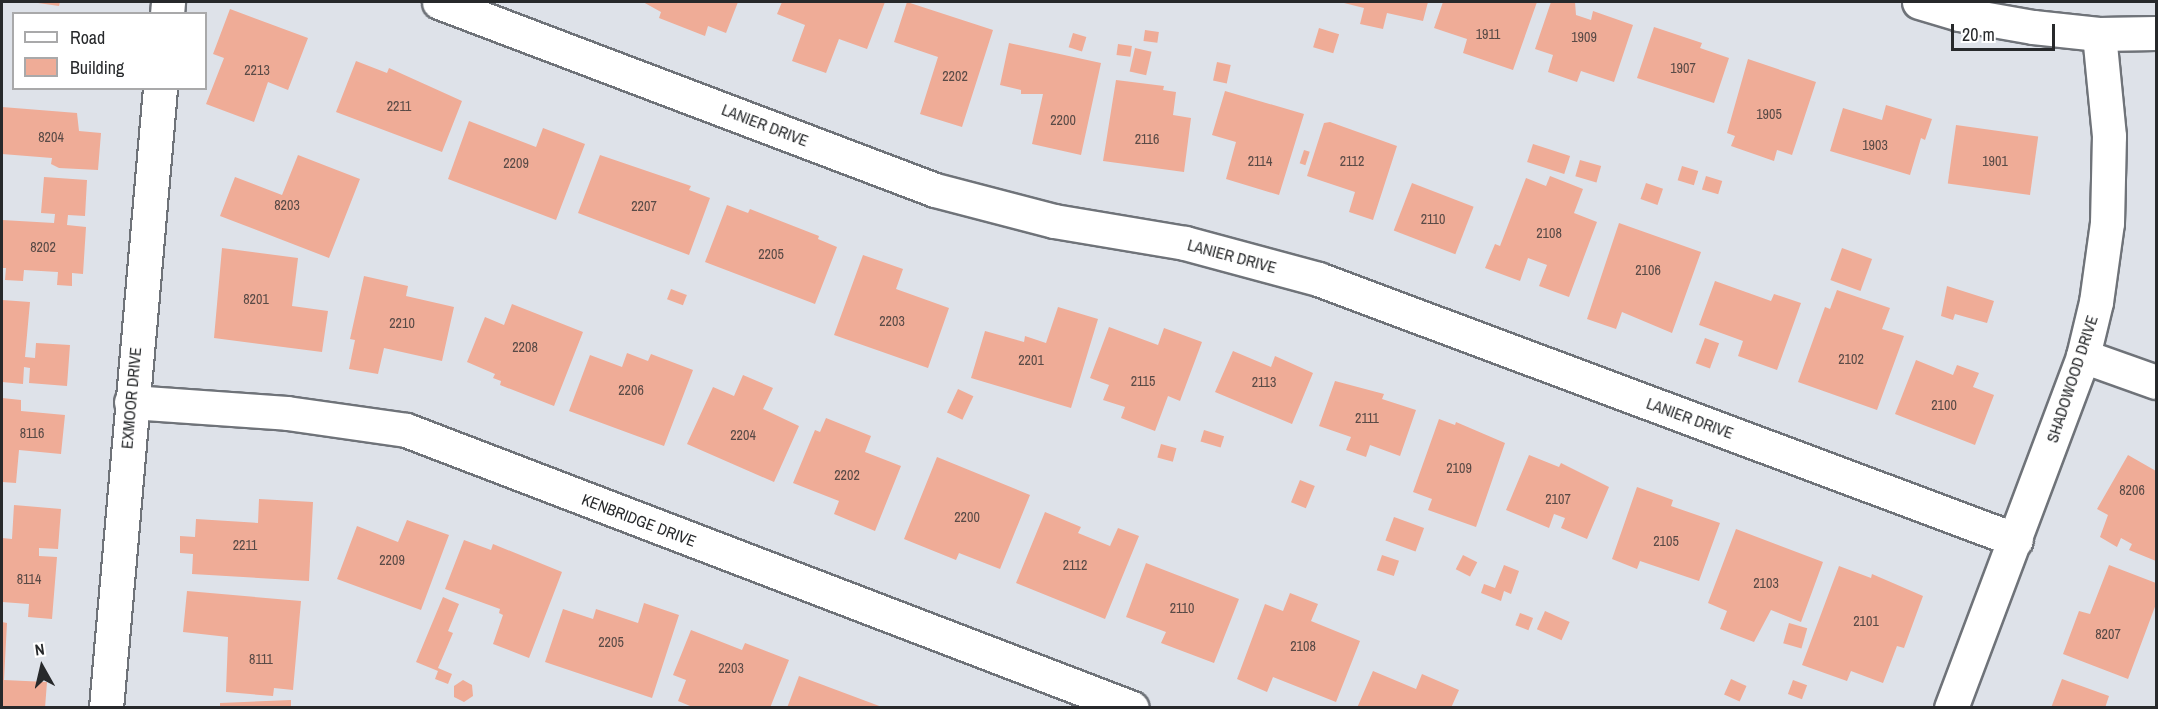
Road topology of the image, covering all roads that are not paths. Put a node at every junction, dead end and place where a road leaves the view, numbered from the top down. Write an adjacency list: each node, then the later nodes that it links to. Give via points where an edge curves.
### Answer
1 (440, 2): 9 (street, LANIER DRIVE, via 935,190 1054,221 1185,243 1318,279)
2 (1919, 2): 4 (street, via 1980,18)
3 (2157, 33): 4 (street)
4 (2099, 34): 6 (street, SHADOWOOD DRIVE, via 2109,136 2107,223 2096,302)
5 (160, 90): 8 (street, EXMOOR DRIVE)
6 (2083, 356): 7 (street); 9 (street, SHADOWOOD DRIVE)
7 (2157, 382)
8 (131, 402): 10 (street, EXMOOR DRIVE); 11 (street, KENBRIDGE DRIVE, via 288,413 406,430)
9 (2016, 540): 12 (street, SHADOWOOD DRIVE)
10 (106, 708)
11 (1132, 708)
12 (1951, 708)

